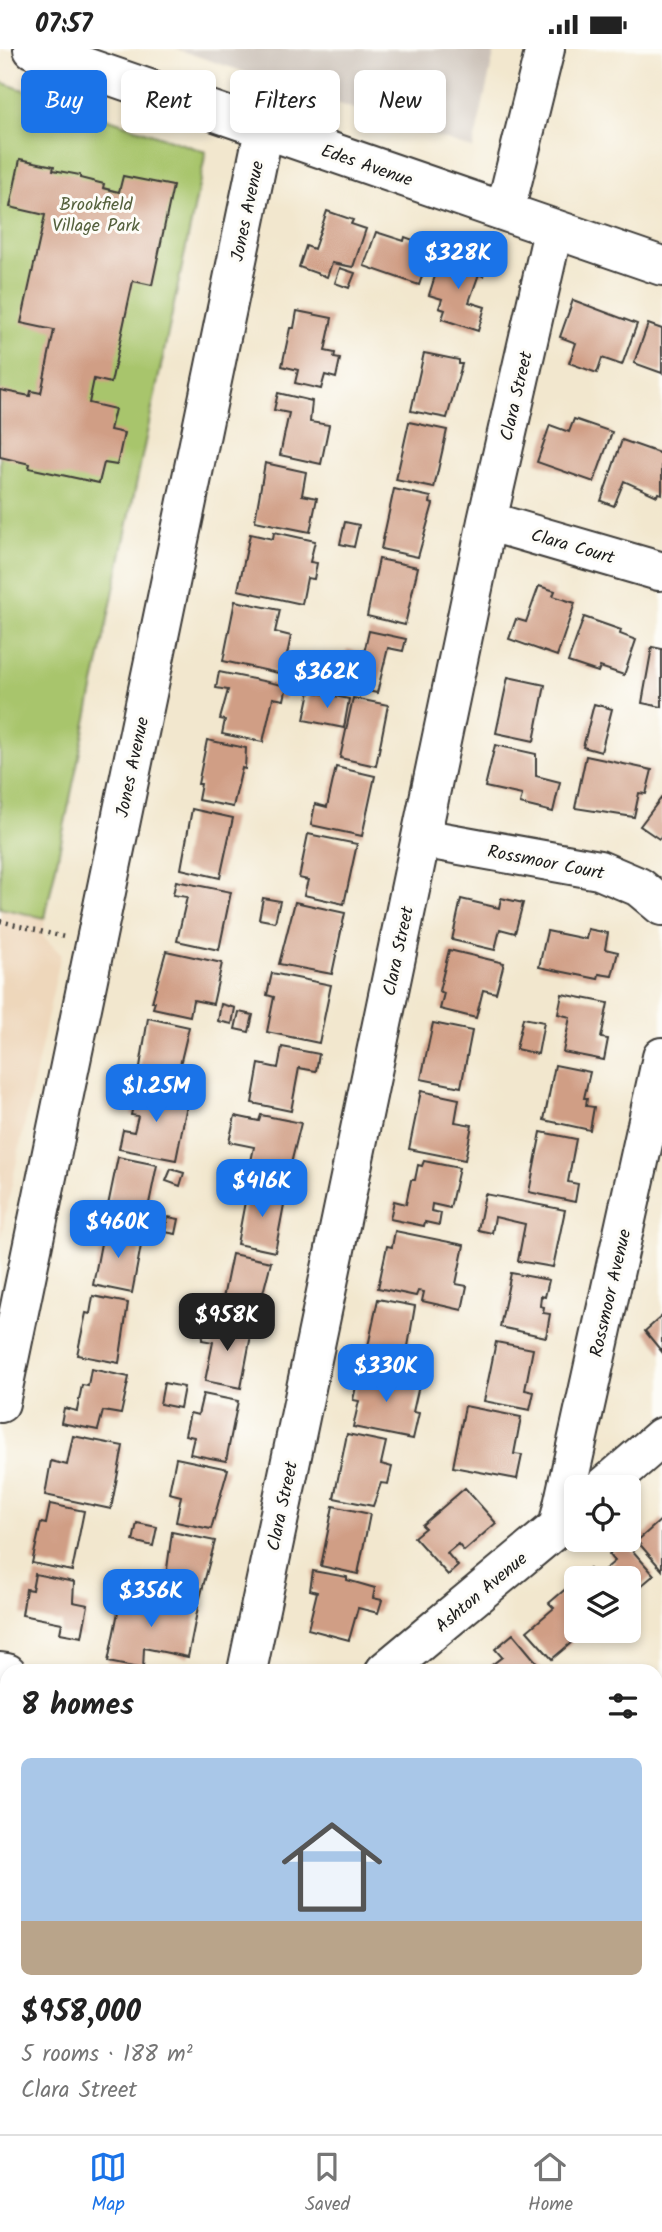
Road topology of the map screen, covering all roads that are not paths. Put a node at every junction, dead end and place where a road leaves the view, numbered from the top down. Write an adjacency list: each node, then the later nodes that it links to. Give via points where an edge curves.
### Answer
1 (545, 49): 6 (street)
2 (29, 59): 3 (street, Edes Avenue)
3 (230, 120)
4 (263, 133): 14 (street, Jones Avenue, via 95,945)
5 (273, 133): 6 (street, Edes Avenue)
6 (505, 211): 7 (street, Edes Avenue)
7 (553, 231): 8 (street, Edes Avenue); 9 (street, Clara Street)
8 (662, 266)
9 (487, 521): 10 (street, Clara Court); 11 (street, Clara Street)
10 (659, 571)
11 (421, 838): 12 (street, Rossmoor Court, via 599,870 639,887); 20 (street, Clara Street)
12 (662, 906)
13 (662, 1057): 17 (street, Rossmoor Avenue)
14 (15, 1254): 15 (street, Jones Avenue)
15 (0, 1403)
16 (662, 1437): 18 (street)
17 (576, 1475)
18 (618, 1475)
19 (564, 1522): 21 (street, Ashton Avenue)
20 (248, 1664)
21 (393, 1664)

